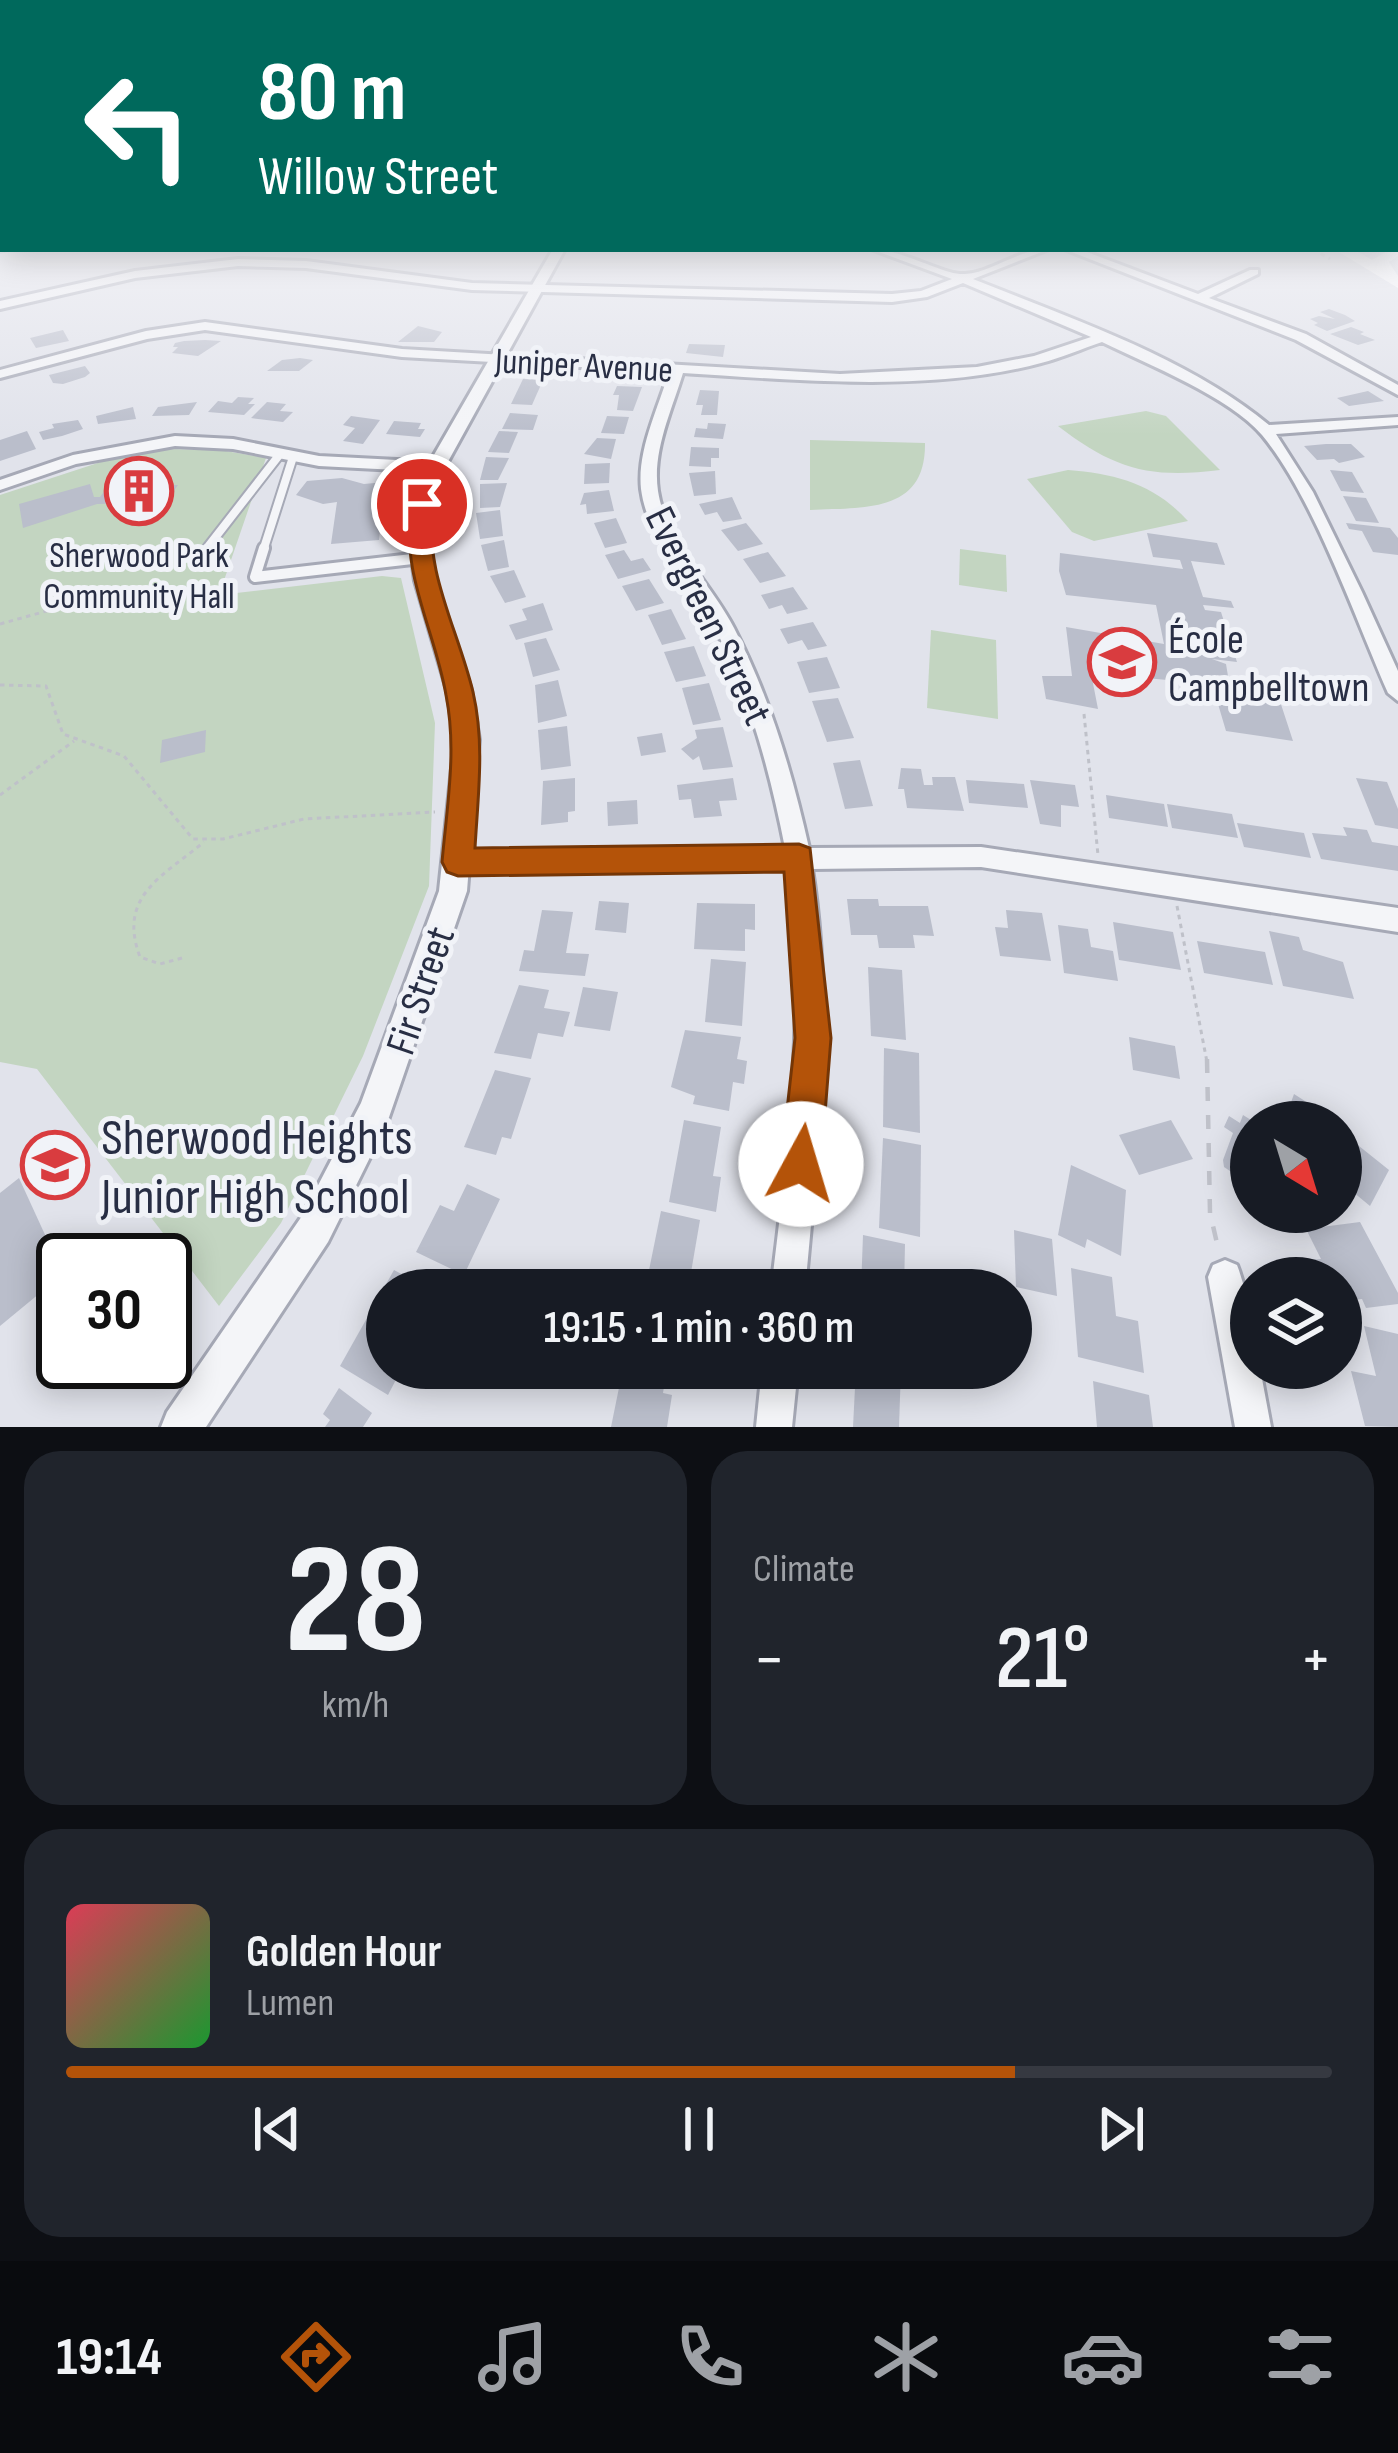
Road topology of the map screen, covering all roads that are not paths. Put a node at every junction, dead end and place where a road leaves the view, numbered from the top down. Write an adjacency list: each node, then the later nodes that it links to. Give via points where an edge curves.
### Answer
1 (530, 302): 5 (street, Fir Street)
2 (1011, 302): 4 (street)
3 (1212, 302): 8 (street, via 1301,337)
4 (1099, 339): 6 (street, Juniper Avenue, via 1016,365 922,377); 10 (street, via 1187,376)
5 (497, 359): 6 (street, Juniper Avenue); 7 (street, Juniper Avenue, via 205,326); 12 (street, Fir Street)
6 (677, 370): 17 (street, Evergreen Street, via 650,494 768,726)
7 (0, 374)
8 (1398, 391)
9 (1398, 421): 10 (street)
10 (1265, 430): 16 (street, via 1307,494)
11 (286, 456): 12 (street); 13 (street, via 175,441 73,460); 14 (lane); 15 (lane, via 255,577)
12 (436, 467): 15 (street, Fir Street, via 418,527)
13 (0, 485)
14 (207, 548)
15 (421, 558): 18 (street, Fir Street, via 467,740)
16 (1398, 693)
17 (799, 858): 18 (street); 19 (street, via 981,857); 20 (street, Evergreen Street, via 813,1038)
18 (458, 862): 23 (street, Fir Street, via 375,1112 315,1229)
19 (1398, 920)
20 (790, 1269)
21 (1225, 1277): 25 (street)
22 (778, 1389): 24 (street)
23 (182, 1427)
24 (774, 1427)
25 (1253, 1427)

